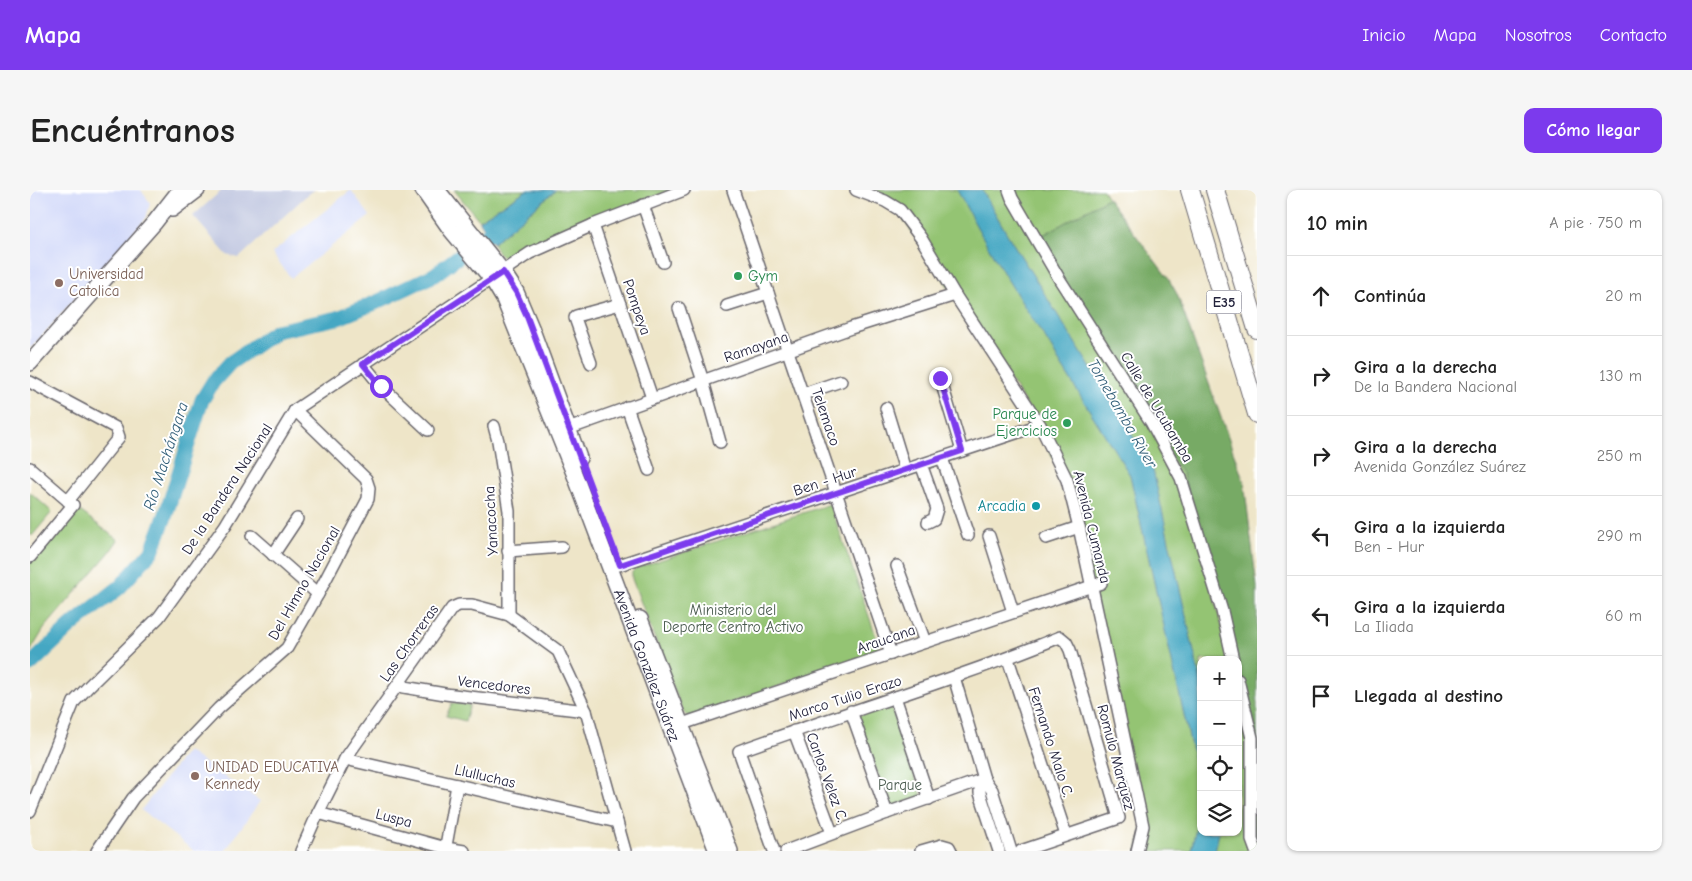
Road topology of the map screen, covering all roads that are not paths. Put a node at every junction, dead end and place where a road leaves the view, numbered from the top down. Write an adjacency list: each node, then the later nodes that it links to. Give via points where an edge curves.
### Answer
1 (423, 190): 12 (main road, Avenida González Suárez)
2 (437, 190): 12 (main road, Avenida González Suárez)
3 (684, 190): 10 (street)
4 (733, 190): 15 (street, Telemaco)
5 (856, 190): 16 (street, Avenida Cumanda, via 900,210)
6 (1009, 190): 68 (street, Calle de Ucubamba, via 1060,280 1151,422 1181,478 1222,611)
7 (1190, 190): 34 (highway, E35)
8 (1215, 190): 20 (highway, E35)
9 (186, 192): 22 (main road, via 155,222)
10 (643, 206): 11 (street); 13 (street)
11 (593, 225): 14 (street, via 530,253); 17 (street, Pompeya)
12 (457, 226): 14 (main road, Avenida González Suárez)
13 (663, 262)
14 (497, 276): 24 (street, De la Bandera Nacional); 37 (main road, Avenida González Suárez, via 516,292); 93 (main road, Avenida González Suárez)
15 (768, 293): 18 (street); 21 (street, Telemaco)
16 (955, 295): 21 (street, Ramayana); 35 (street, Avenida Cumanda)
17 (620, 304): 23 (street, via 574,318); 30 (street, Pompeya)
18 (727, 306)
19 (679, 308): 26 (street)
20 (1257, 329)
21 (788, 352): 26 (street, Ramayana); 29 (street, Telemaco)
22 (30, 363)
23 (591, 363)
24 (363, 364): 33 (street, De la Bandera Nacional); 38 (street, via 381,386)
25 (940, 378): 40 (street)
26 (703, 381): 30 (street, Ramayana); 39 (street)
27 (841, 381): 29 (street)
28 (30, 382): 47 (street, via 116,428 119,437)
29 (803, 394): 46 (street, Telemaco)
30 (652, 398): 31 (street, Ramayana)
31 (627, 408): 37 (street, Ramayana); 44 (street)
32 (886, 408): 45 (street)
33 (295, 410): 62 (street, Del Himno Nacional, via 366,479 369,488 368,499); 82 (street, De la Bandera Nacional, via 225,526 159,617 74,702)
34 (1257, 414)
35 (1040, 425): 40 (street, Ben - Hur); 50 (street, Avenida Cumanda, via 1067,480)
36 (494, 426): 56 (street, Yanacocha, via 509,511)
37 (568, 428): 59 (main road, Avenida González Suárez)
38 (428, 430)
39 (720, 442)
40 (962, 451): 41 (street, Ben - Hur)
41 (942, 458): 42 (street, Ben - Hur); 51 (street)
42 (921, 464): 45 (street, Ben - Hur); 49 (street, via 937,509 934,519)
43 (30, 468): 47 (street)
44 (649, 470)
45 (905, 470): 46 (street, Ben - Hur)
46 (836, 493): 59 (street, Ben - Hur); 67 (street, Telemaco)
47 (68, 501): 58 (street, via 73,505)
48 (297, 519): 57 (street)
49 (928, 522)
50 (1079, 527): 54 (street); 61 (street, Avenida Cumanda)
51 (968, 535)
52 (252, 536): 57 (street)
53 (989, 536): 63 (street)
54 (1046, 538)
55 (562, 547): 56 (street)
56 (508, 552): 64 (street, Yanacocha)
57 (273, 555): 62 (street)
58 (30, 556)
59 (620, 565): 76 (main road, Avenida González Suárez)
60 (897, 566): 66 (street)
61 (1096, 584): 63 (street, Araucana); 102 (street, Avenida Cumanda, via 1143,826)
62 (318, 594): 88 (street, Del Himno Nacional, via 287,648 219,708 133,798)
63 (1013, 612): 66 (street, Araucana)
64 (509, 615): 71 (street, Las Chorreras, via 472,605 452,608); 74 (street, Las Chorreras, via 558,651)
65 (1060, 637): 69 (street, Marco Tulio Erazo); 87 (street, Romulo Marquez, via 1070,650 1119,818)
66 (925, 642): 67 (street, Araucana)
67 (891, 654): 76 (street, Araucana)
68 (1232, 656)
69 (1008, 659): 70 (street, Marco Tulio Erazo); 87 (street, Fernando Malo C.)
70 (954, 677): 73 (street, Marco Tulio Erazo); 79 (street)
71 (398, 686): 74 (street, Vencedores); 78 (street, Las Chorreras)
72 (1242, 697): 103 (street, via 1252,738 1252,840)
73 (895, 698): 75 (street, Marco Tulio Erazo); 81 (street)
74 (586, 711): 85 (street, Las Chorreras)
75 (851, 712): 77 (street, Marco Tulio Erazo); 84 (street)
76 (682, 724): 94 (main road, Avenida González Suárez)
77 (794, 731): 86 (street, Carlos Velez C.); 95 (street, Marco Tulio Erazo, via 739,751)
78 (345, 759): 80 (street, Llulluchas); 83 (street, Las Chorreras)
79 (984, 779): 81 (street); 99 (street, via 980,793); 100 (street, via 990,786)
80 (457, 785): 85 (street, Llulluchas); 89 (street)
81 (929, 799): 84 (street)
82 (30, 811)
83 (318, 813): 89 (street, Luspa); 90 (street, Las Chorreras)
84 (887, 813): 86 (street)
85 (617, 822): 92 (street, Las Chorreras)
86 (832, 833): 96 (street)
87 (1066, 835): 101 (street, Romulo Marquez)
88 (101, 849)
89 (445, 849): 91 (street, Luspa)
90 (301, 851)
91 (464, 851)
92 (625, 851)
93 (716, 851)
94 (730, 851)
95 (774, 851)
96 (786, 851)
97 (921, 851): 98 (street, via 942,844)
98 (952, 851)
99 (999, 851)
100 (1011, 851)
101 (1021, 851)
102 (1137, 851)
103 (1256, 851)

